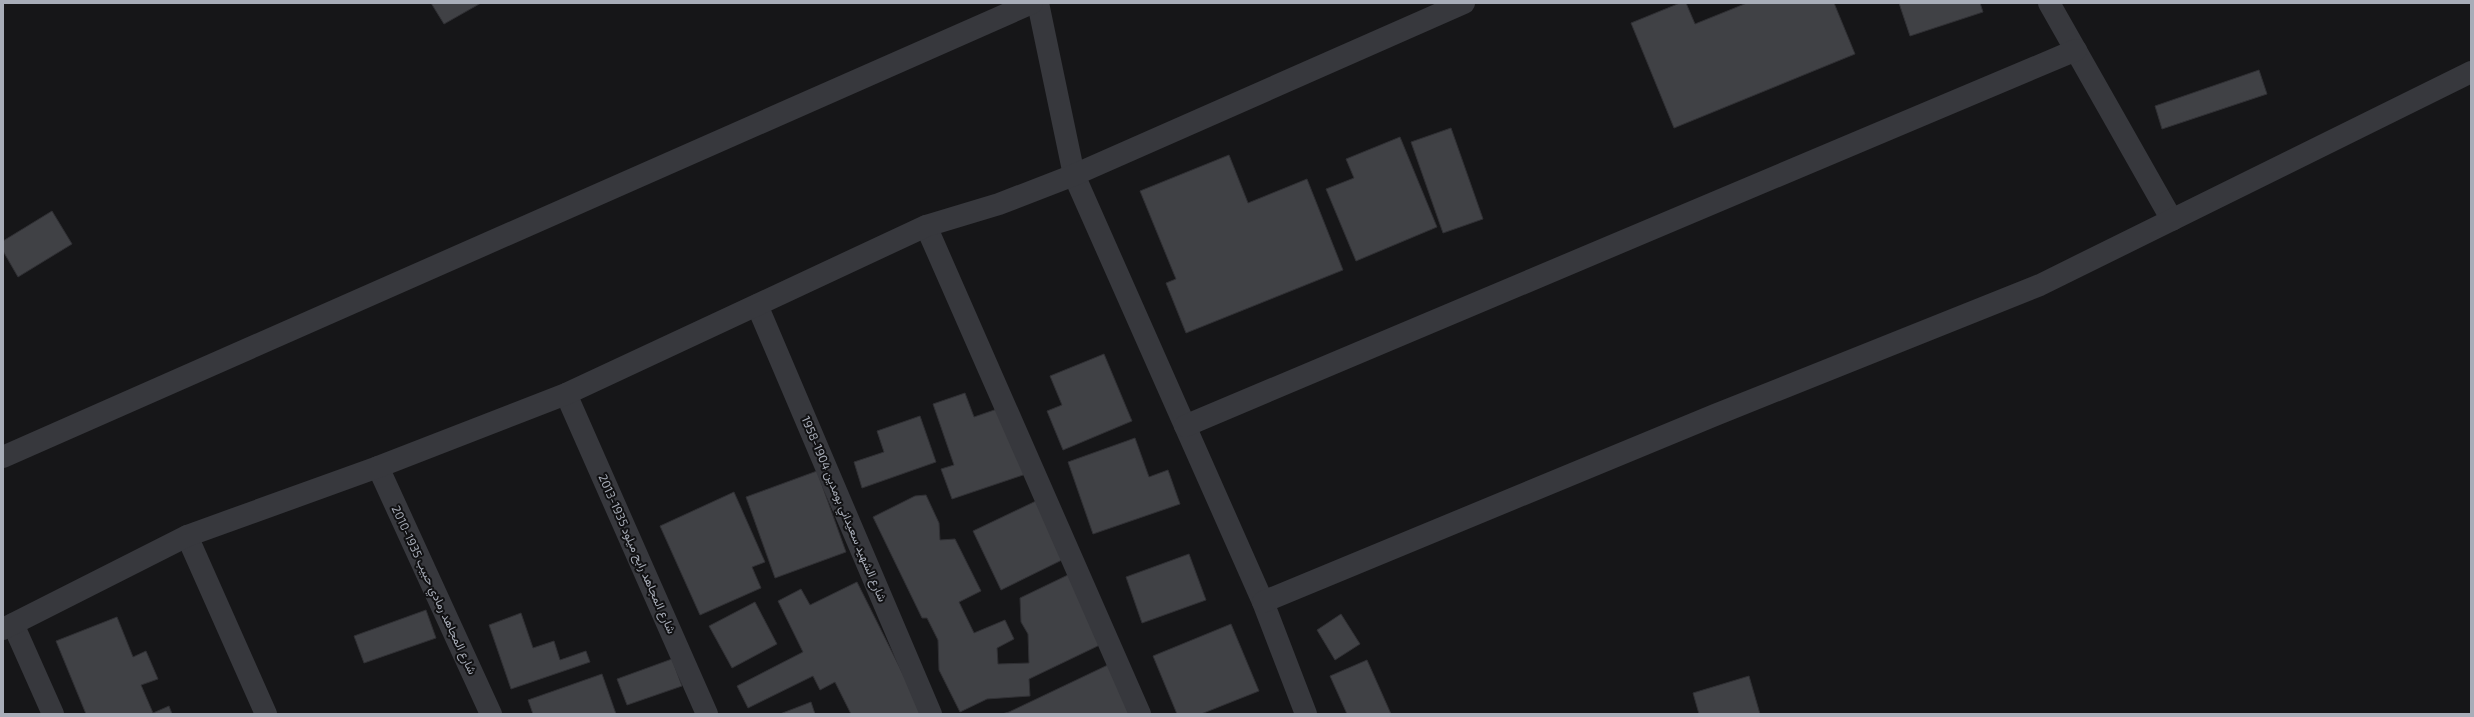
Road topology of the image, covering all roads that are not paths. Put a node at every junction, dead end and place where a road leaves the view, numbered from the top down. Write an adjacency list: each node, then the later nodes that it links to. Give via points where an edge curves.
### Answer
1 (1032, 3): 13 (street)
2 (1038, 3): 7 (street)
3 (1464, 3): 7 (street)
4 (2049, 3): 5 (street)
5 (2076, 50): 8 (street); 12 (street)
6 (2471, 72): 8 (street)
7 (1074, 175): 9 (street, via 999,204); 12 (street)
8 (2172, 220): 16 (street, via 2040,285 1715,415)
9 (926, 226): 10 (street); 23 (street)
10 (757, 305): 11 (street); 22 (street, شارع الشهيد سعيداني بومدين 1904-1958)
11 (566, 394): 14 (street); 21 (street, شارع المجاهد رابح ميلود 1935-2013)
12 (1185, 426): 16 (street)
13 (3, 457)
14 (378, 467): 15 (street); 20 (street, شارع المجاهد رمادي حبيب 1935-2010)
15 (187, 536): 17 (street); 19 (street)
16 (1263, 602): 24 (street)
17 (8, 626): 18 (street)
18 (53, 714)
19 (266, 714)
20 (491, 714)
21 (707, 714)
22 (931, 714)
23 (1140, 714)
24 (1306, 714)

